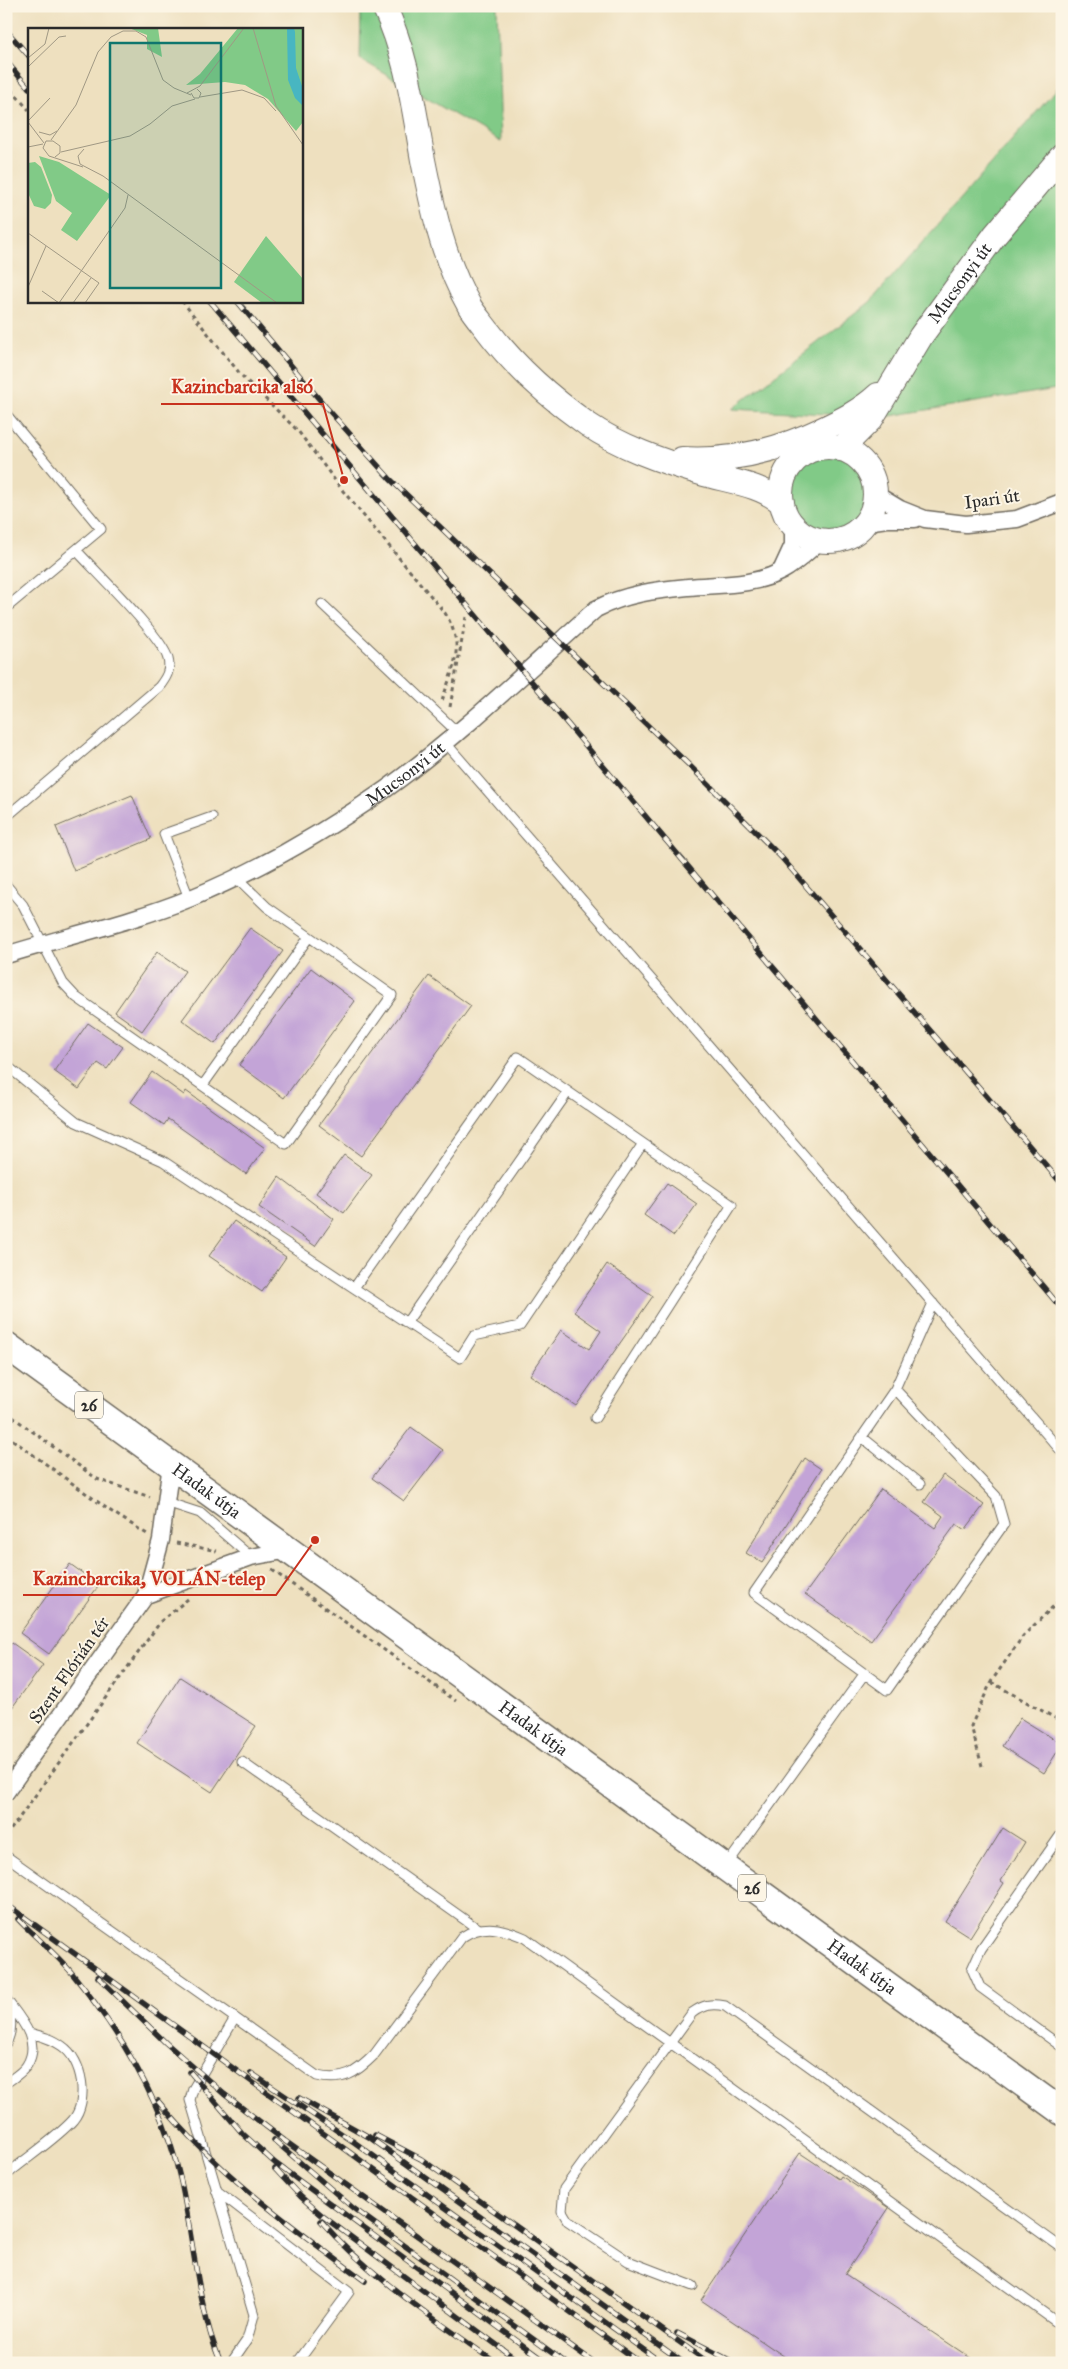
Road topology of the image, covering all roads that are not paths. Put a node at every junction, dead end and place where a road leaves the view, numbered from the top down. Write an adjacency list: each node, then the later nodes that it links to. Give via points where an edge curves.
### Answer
1 (384, 6): 6 (main road, via 401,48 411,86 436,222 470,307 509,358 545,392 615,442)
2 (1062, 156): 3 (main road, Mucsonyi út, via 996,235 921,336)
3 (895, 378): 5 (main road, Mucsonyi út); 6 (main road, via 860,409 781,448 716,459)
4 (6, 414): 16 (lane, via 101,529)
5 (851, 455): 7 (main road, via 828,447 816,449 805,453); 9 (main road, via 869,472)
6 (655, 457): 8 (main road)
7 (787, 470): 8 (main road, via 764,482); 11 (main road, via 781,486)
8 (739, 483): 11 (main road)
9 (875, 494): 12 (street, Ipari út); 13 (main road)
10 (1062, 502): 12 (street, Ipari út, via 1017,519 966,524)
11 (782, 503): 14 (main road)
12 (925, 519): 13 (street, Ipari út)
13 (866, 522): 15 (main road, via 842,539)
14 (794, 526): 15 (main road, via 808,537); 17 (street, via 793,545)
15 (821, 540): 17 (street, Mucsonyi út, via 795,564)
16 (77, 551): 19 (lane); 21 (lane, via 159,640 169,659 169,669 159,687)
17 (781, 571): 20 (street, Mucsonyi út, via 752,582 643,592 613,600 596,609)
18 (322, 604): 20 (lane, via 438,714)
19 (6, 608)
20 (450, 733): 23 (street, Mucsonyi út, via 386,788); 34 (lane)
21 (6, 817)
22 (212, 817): 25 (lane, via 164,834)
23 (236, 878): 25 (street, Mucsonyi út); 26 (lane, via 267,907)
24 (6, 885): 27 (lane, via 23,905)
25 (189, 898): 27 (street, Mucsonyi út)
26 (309, 937): 30 (lane); 30 (lane, via 392,995 286,1144)
27 (43, 944): 28 (street, Mucsonyi út); 30 (lane, via 63,983 76,997)
28 (6, 955)
29 (6, 1065): 33 (lane, via 76,1122 163,1161)
30 (203, 1085)
31 (568, 1092): 32 (lane); 33 (lane, via 518,1057); 35 (lane)
32 (642, 1145): 35 (lane, via 520,1326 474,1336 460,1358); 38 (lane, via 732,1205)
33 (354, 1288): 35 (lane)
34 (933, 1303): 37 (lane); 40 (lane)
35 (407, 1322)
36 (6, 1345): 41 (main road, Hadak útja / 26)
37 (895, 1389): 39 (lane); 47 (lane, via 996,1496 1004,1524 887,1690)
38 (595, 1418)
39 (862, 1437): 42 (lane); 47 (lane, via 754,1593)
40 (1062, 1452)
41 (171, 1464): 43 (street, Szent Flórián tér); 44 (main road, Hadak útja / 26)
42 (920, 1484)
43 (166, 1502): 45 (lane, via 200,1513); 46 (street, Szent Flórián tér, via 161,1540)
44 (289, 1550): 45 (street); 52 (main road, Hadak útja / 26)
45 (250, 1557): 46 (street)
46 (146, 1596): 49 (street, Szent Flórián tér)
47 (865, 1673): 52 (lane)
48 (242, 1762): 53 (lane)
49 (6, 1792)
50 (1062, 1833): 59 (lane, via 981,1949 972,1969 980,1987)
51 (6, 1856): 55 (lane)
52 (724, 1868): 61 (main road, Hadak útja / 26)
53 (478, 1929): 55 (lane, via 462,1937 374,2055 359,2070 340,2078 317,2076); 58 (lane, via 507,1930 526,1938)
54 (7, 2000): 56 (lane); 57 (lane, via 11,2017 10,2036)
55 (235, 2018): 63 (lane, via 193,2089 190,2100)
56 (30, 2033): 60 (lane, via 32,2053 27,2067); 62 (lane, via 64,2047 83,2082 81,2097 74,2119)
57 (6, 2043)
58 (670, 2043): 64 (lane, via 692,2013 711,2004 725,2006); 65 (lane, via 564,2189 561,2203 568,2221 616,2254); 66 (lane)
59 (1062, 2048)
60 (6, 2083)
61 (1058, 2102)
62 (10, 2172)
63 (216, 2190): 67 (lane, via 254,2315 247,2340); 68 (lane, via 349,2292)
64 (1062, 2248)
65 (693, 2286)
66 (1062, 2326)
67 (231, 2363)
68 (297, 2363)

